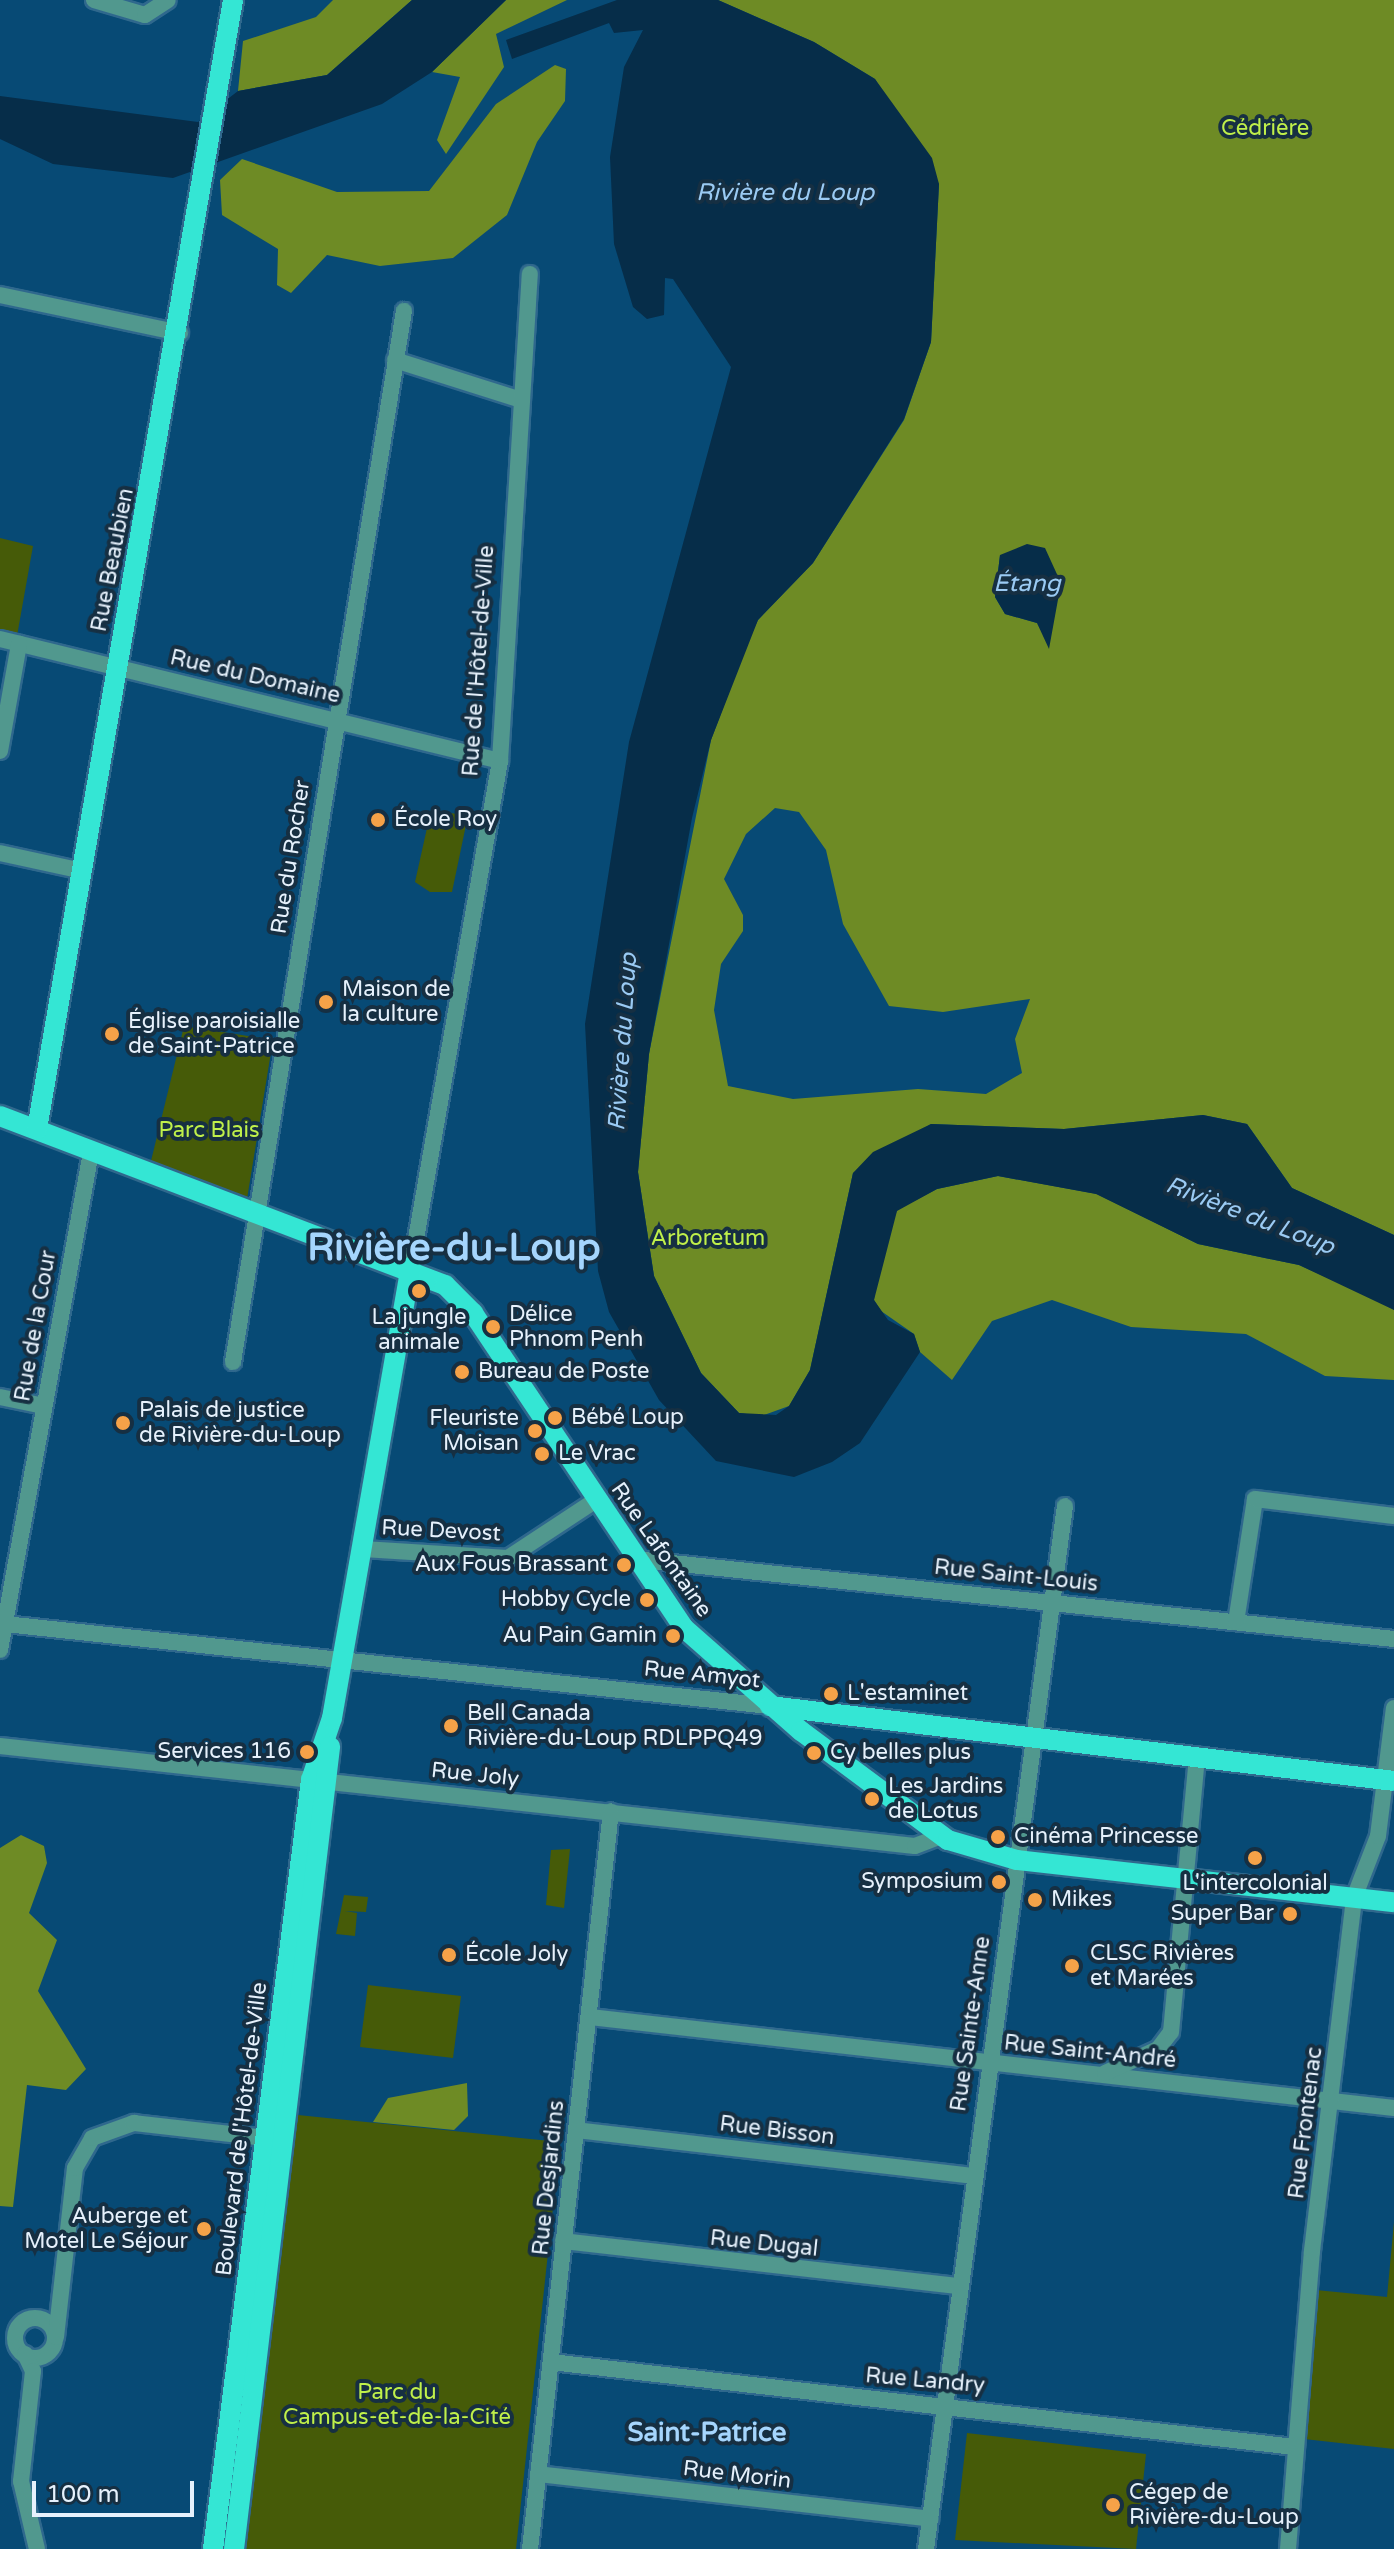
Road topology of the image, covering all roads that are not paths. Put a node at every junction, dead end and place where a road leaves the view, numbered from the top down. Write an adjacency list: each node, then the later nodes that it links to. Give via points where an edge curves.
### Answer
1 (94, 0): 2 (street, via 132,15 155,13)
2 (168, 0)
3 (232, 4): 7 (main road, Rue Beaubien)
4 (530, 274): 9 (street, Rue de l'Hôtel-de-Ville)
5 (0, 295): 7 (street)
6 (404, 311): 8 (street, Rue du Rocher)
7 (180, 333): 12 (main road, Rue Beaubien)
8 (395, 360): 9 (street); 14 (street, Rue du Rocher)
9 (518, 399): 16 (street, Rue de l'Hôtel-de-Ville)
10 (0, 639): 11 (street, Rue du Domaine)
11 (19, 644): 12 (street, Rue du Domaine); 13 (street)
12 (117, 667): 14 (street, Rue du Domaine); 18 (main road, Rue Beaubien)
13 (3, 717): 15 (street)
14 (336, 719): 16 (street, Rue du Domaine); 22 (street, Rue du Rocher)
15 (0, 751)
16 (500, 761): 23 (street, Rue de l'Hôtel-de-Ville)
17 (0, 853): 18 (street)
18 (78, 870): 20 (main road, Rue Beaubien)
19 (0, 1116): 20 (main road, Rue Lafontaine)
20 (37, 1129): 21 (main road, Rue Lafontaine)
21 (91, 1152): 22 (main road, Rue Lafontaine); 26 (street, Rue de la Cour)
22 (256, 1213): 23 (main road, Rue Lafontaine); 24 (street, Rue du Rocher)
23 (411, 1267): 27 (main road, Rue Lafontaine, via 473,1313); 30 (main road, Rue de l'Hôtel-de-Ville)
24 (233, 1362)
25 (0, 1397): 26 (street)
26 (44, 1406): 34 (street, Rue de la Cour)
27 (596, 1500): 30 (street, Rue Devost, via 508,1558); 31 (main road, Rue Lafontaine)
28 (1065, 1506): 32 (street, Rue Sainte-Anne)
29 (1394, 1516): 33 (street, via 1255,1499)
30 (363, 1549): 37 (main road, Rue de l'Hôtel-de-Ville)
31 (634, 1559): 32 (street, Rue Saint-Louis); 38 (main road, Rue Lafontaine, via 684,1628)
32 (1053, 1602): 33 (street, Rue Saint-Louis); 41 (street, Rue Sainte-Anne)
33 (1236, 1622): 35 (street, Rue Saint-Louis)
34 (5, 1624): 36 (street, Rue de la Cour); 37 (street, Rue Amyot)
35 (1394, 1639)
36 (0, 1650)
37 (342, 1662): 38 (street, Rue Amyot); 46 (main road, Boulevard de l'Hôtel-de-Ville)
38 (770, 1706): 40 (main road, Rue Amyot); 43 (main road, Rue Lafontaine)
39 (1394, 1708): 45 (street, Rue Frontenac)
40 (856, 1718): 41 (main road, Rue Amyot); 43 (main road, via 835,1731)
41 (1034, 1739): 44 (main road, Rue Amyot); 49 (street, Rue Sainte-Anne)
42 (0, 1746): 46 (street, Rue Joly)
43 (833, 1755): 48 (main road, Rue Lafontaine)
44 (1197, 1755): 45 (main road, Rue Amyot); 50 (street)
45 (1389, 1780): 51 (street, Rue Frontenac, via 1376,1842)
46 (319, 1781): 47 (street, Rue Joly); 59 (main road, Boulevard de l'Hôtel-de-Ville)
47 (611, 1811): 48 (street, Rue Joly, via 926,1846); 53 (street, Rue Desjardins)
48 (941, 1836): 49 (main road, Rue Lafontaine)
49 (1017, 1860): 50 (main road, Rue Lafontaine); 54 (street, Rue Sainte-Anne)
50 (1186, 1879): 51 (main road, Rue Lafontaine); 55 (street, via 1174,2020 1158,2049)
51 (1354, 1898): 52 (main road, Rue Lafontaine); 56 (street, Rue Frontenac)
52 (1394, 1902)
53 (590, 2017): 54 (street, Rue Saint-André); 58 (street, Rue Desjardins)
54 (987, 2063): 55 (street, Rue Saint-André); 60 (street, Rue Sainte-Anne)
55 (1100, 2074): 56 (street, Rue Saint-André)
56 (1330, 2101): 57 (street, Rue Saint-André); 70 (street, Rue Frontenac)
57 (1394, 2108)
58 (576, 2130): 60 (street, Rue Bisson); 61 (street, Rue Desjardins)
59 (275, 2139): 63 (street, via 134,2123 99,2132 77,2159); 74 (main road, Boulevard de l'Hôtel-de-Ville); 75 (main road, Boulevard de l'Hôtel-de-Ville)
60 (973, 2176): 62 (street, Rue Sainte-Anne)
61 (563, 2241): 62 (street, Rue Dugal); 67 (street, Rue Desjardins)
62 (960, 2286): 69 (street, Rue Sainte-Anne)
63 (57, 2302): 64 (street); 65 (street)
64 (33, 2318): 65 (street, via 51,2325); 66 (street, via 15,2335)
65 (54, 2343): 66 (street); 68 (street)
66 (25, 2354): 68 (street)
67 (551, 2362): 69 (street, Rue Landry); 71 (street, Rue Desjardins)
68 (32, 2382): 73 (street, via 21,2481)
69 (944, 2406): 70 (street, Rue Landry); 72 (street, Rue Sainte-Anne)
70 (1295, 2447): 78 (street, Rue Frontenac)
71 (538, 2474): 72 (street, Rue Morin); 76 (street, Rue Desjardins)
72 (930, 2519): 77 (street, Rue Sainte-Anne)
73 (37, 2549)
74 (213, 2549)
75 (234, 2549)
76 (530, 2549)
77 (926, 2549)
78 (1288, 2549)

